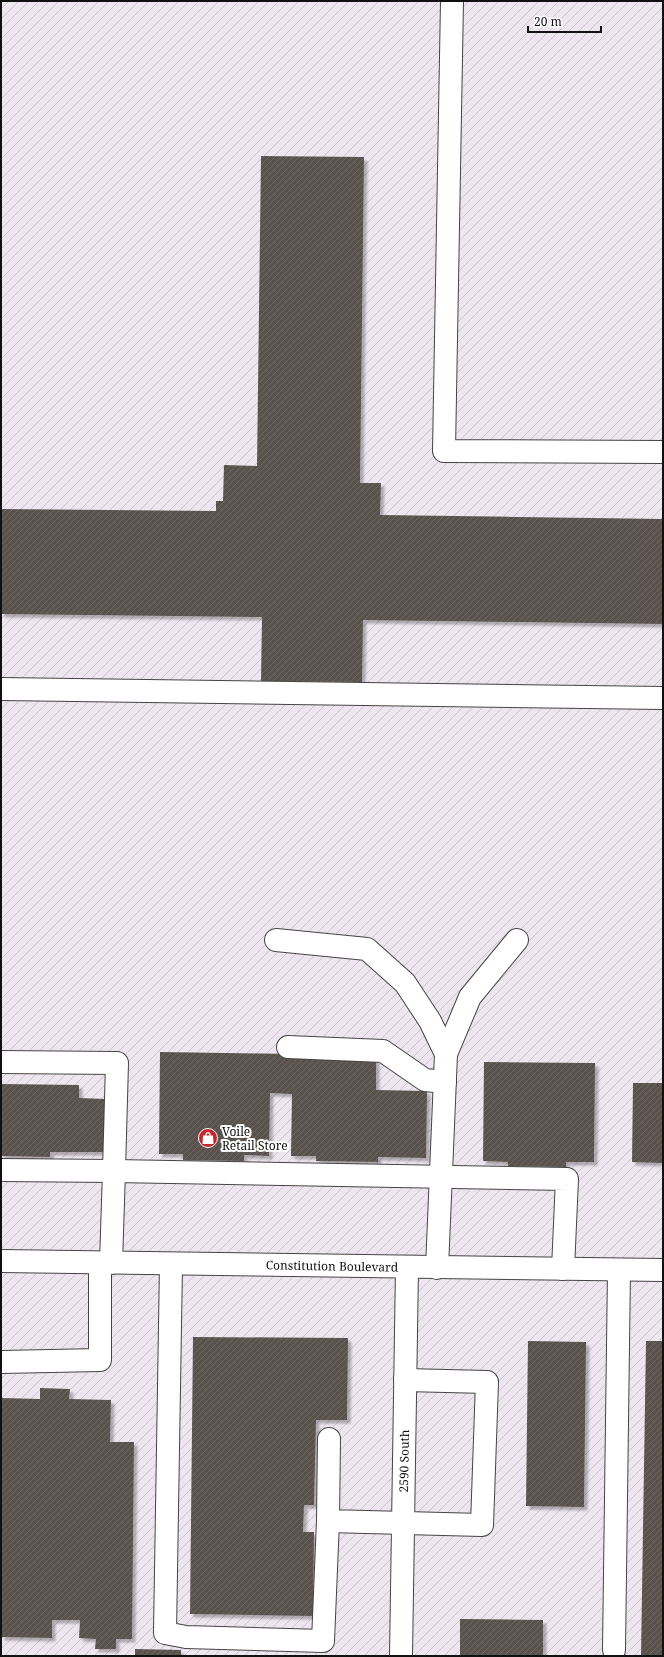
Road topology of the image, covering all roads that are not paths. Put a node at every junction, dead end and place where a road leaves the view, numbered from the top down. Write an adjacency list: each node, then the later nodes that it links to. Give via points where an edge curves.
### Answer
1 (452, 1): 2 (street, via 444,450)
2 (663, 452)
3 (1, 689): 4 (street)
4 (663, 698)
5 (276, 940): 8 (street, via 367,949 405,983 430,1021)
6 (517, 940): 8 (street, via 470,996)
7 (288, 1047): 10 (street, via 383,1051 425,1080)
8 (446, 1054): 10 (street)
9 (1, 1062): 12 (street, via 117,1063)
10 (445, 1082): 13 (street)
11 (1, 1170): 12 (street)
12 (114, 1171): 13 (street); 15 (street)
13 (440, 1177): 18 (street); 19 (street, via 566,1179)
14 (1, 1261): 15 (street, Constitution Boulevard)
15 (106, 1263): 16 (street, Constitution Boulevard); 22 (street, via 100,1360)
16 (171, 1264): 17 (street, Constitution Boulevard); 25 (street, via 164,1633 186,1637 323,1641)
17 (407, 1267): 18 (street, Constitution Boulevard); 23 (street, 2590 South)
18 (437, 1268): 19 (street, Constitution Boulevard)
19 (563, 1269): 20 (street, Constitution Boulevard)
20 (619, 1270): 21 (street, Constitution Boulevard); 27 (street)
21 (663, 1270)
22 (1, 1362)
23 (405, 1380): 26 (street, 2590 South); 26 (street, via 487,1382 482,1525)
24 (329, 1439): 25 (street)
25 (328, 1521): 26 (street)
26 (403, 1522): 28 (street, 2590 South)
27 (614, 1650)
28 (401, 1656)

